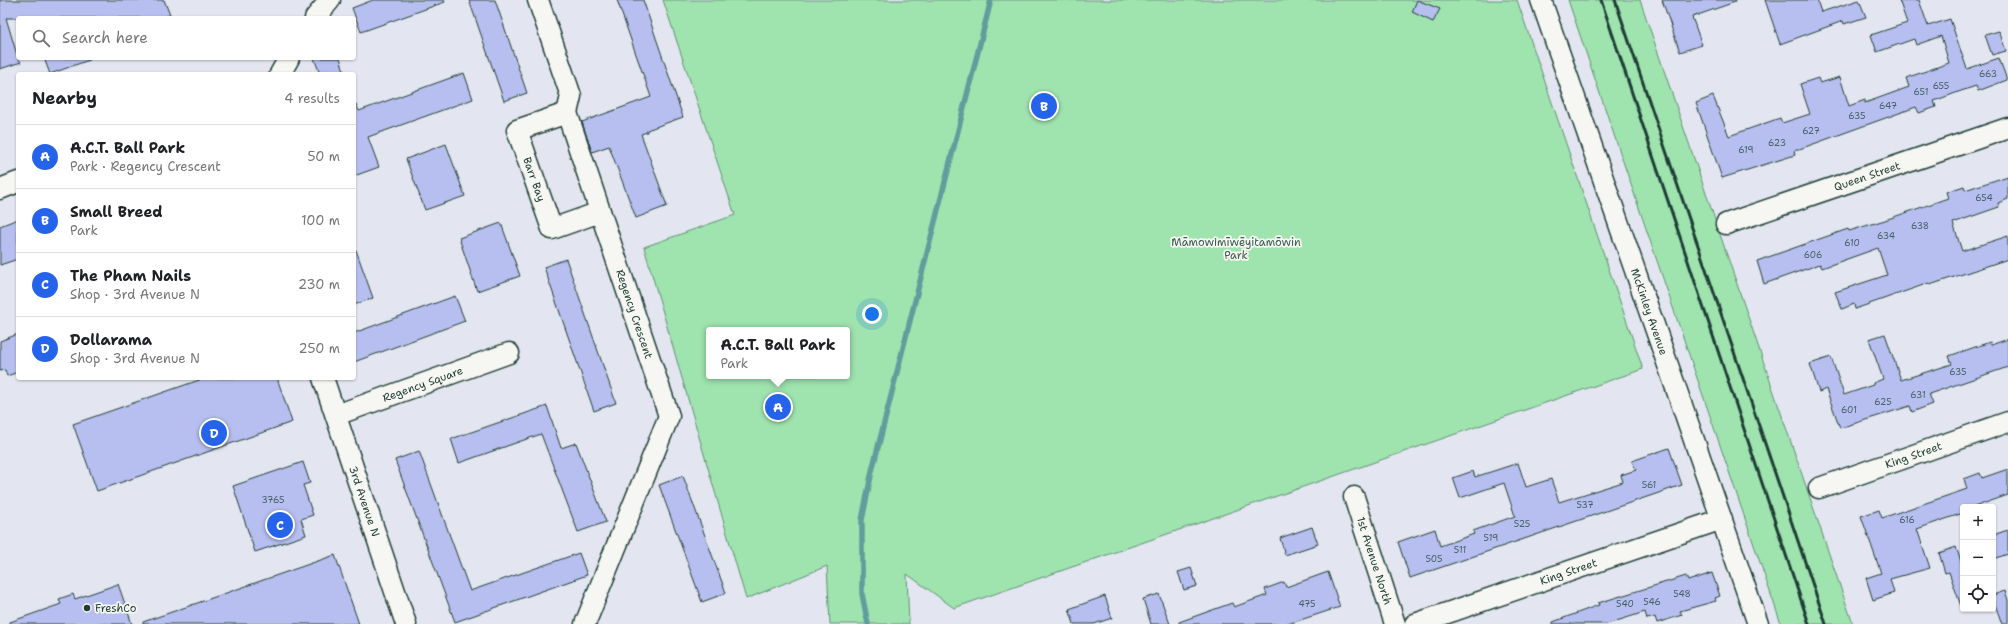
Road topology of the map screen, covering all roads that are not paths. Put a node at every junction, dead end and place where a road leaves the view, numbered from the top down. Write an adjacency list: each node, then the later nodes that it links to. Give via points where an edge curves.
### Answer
1 (330, 0): 4 (street)
2 (538, 0): 7 (street, Regency Crescent, via 571,96)
3 (1541, 0): 19 (street, McKinley Avenue)
4 (317, 16)
5 (288, 60): 6 (street)
6 (281, 72)
7 (567, 113): 11 (street, Regency Crescent); 11 (street, Barr Bay, via 517,130 552,229)
8 (2008, 128): 12 (street, Queen Street)
9 (16, 183): 10 (street)
10 (0, 188)
11 (600, 212): 21 (street, Regency Crescent, via 669,416)
12 (1726, 224)
13 (509, 353): 15 (street, Regency Square)
14 (324, 380): 15 (street, 3rd Avenue N)
15 (336, 415): 20 (street, 3rd Avenue N)
16 (2008, 422): 17 (street, King Street)
17 (1818, 488)
18 (1354, 497): 22 (street, 1st Avenue North)
19 (1722, 520): 23 (street, King Street); 24 (street, McKinley Avenue)
20 (406, 624)
21 (585, 624)
22 (1395, 624)
23 (1416, 624)
24 (1758, 624)

